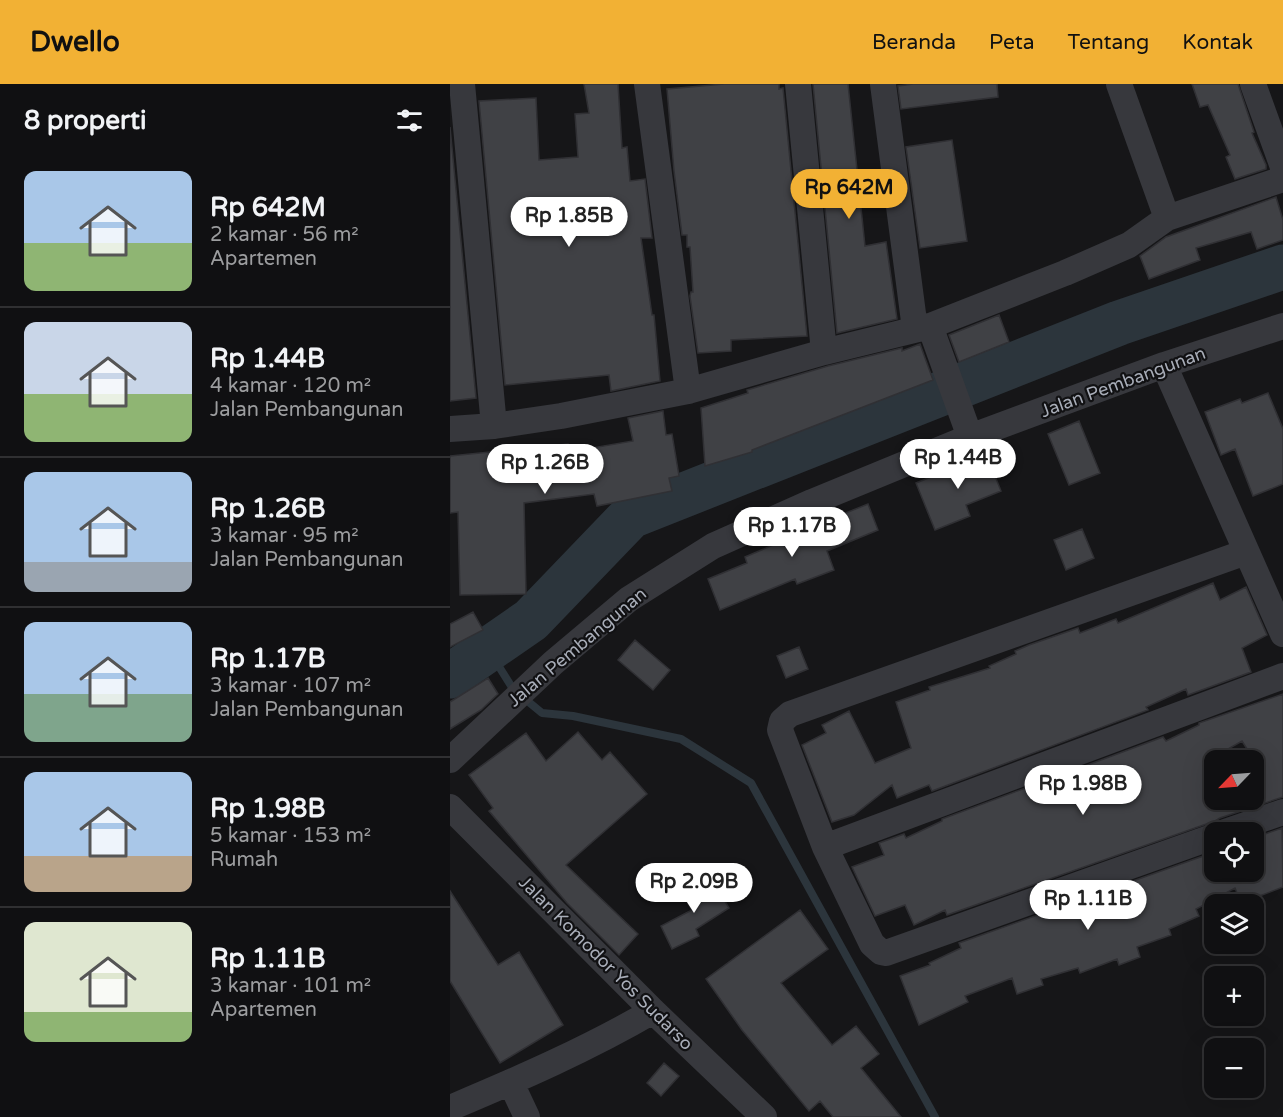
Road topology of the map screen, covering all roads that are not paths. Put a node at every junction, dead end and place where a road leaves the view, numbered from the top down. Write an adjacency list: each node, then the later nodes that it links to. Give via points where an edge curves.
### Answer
1 (462, 84): 15 (street)
2 (647, 84): 14 (street)
3 (798, 84): 12 (street)
4 (883, 84): 11 (street)
5 (1119, 84): 9 (street)
6 (1253, 84): 7 (street)
7 (1283, 167)
8 (1283, 179): 9 (street)
9 (1167, 218): 11 (street, via 1129,245)
10 (1283, 326): 13 (street, Jalan Pembangunan)
11 (922, 328): 12 (street); 17 (street, via 942,360)
12 (824, 352): 14 (street)
13 (1164, 365): 17 (street, Jalan Pembangunan); 18 (street)
14 (688, 391): 15 (street)
15 (494, 426): 16 (street)
16 (450, 429)
17 (970, 437): 21 (street, Jalan Pembangunan, via 713,546 629,599 553,663)
18 (1246, 552): 19 (street); 26 (street, via 790,714 782,721 780,730)
19 (1283, 634)
20 (1283, 676): 26 (street)
21 (450, 760)
22 (450, 807): 27 (street, Jalan Komodor Yos Sudarso)
23 (1283, 812): 24 (street)
24 (1254, 822)
25 (1204, 840): 26 (street, via 886,953 872,944)
26 (825, 847)
27 (653, 1011): 28 (street); 31 (street, Jalan Komodor Yos Sudarso)
28 (511, 1083): 29 (street); 30 (street)
29 (450, 1108)
30 (527, 1117)
31 (764, 1117)

